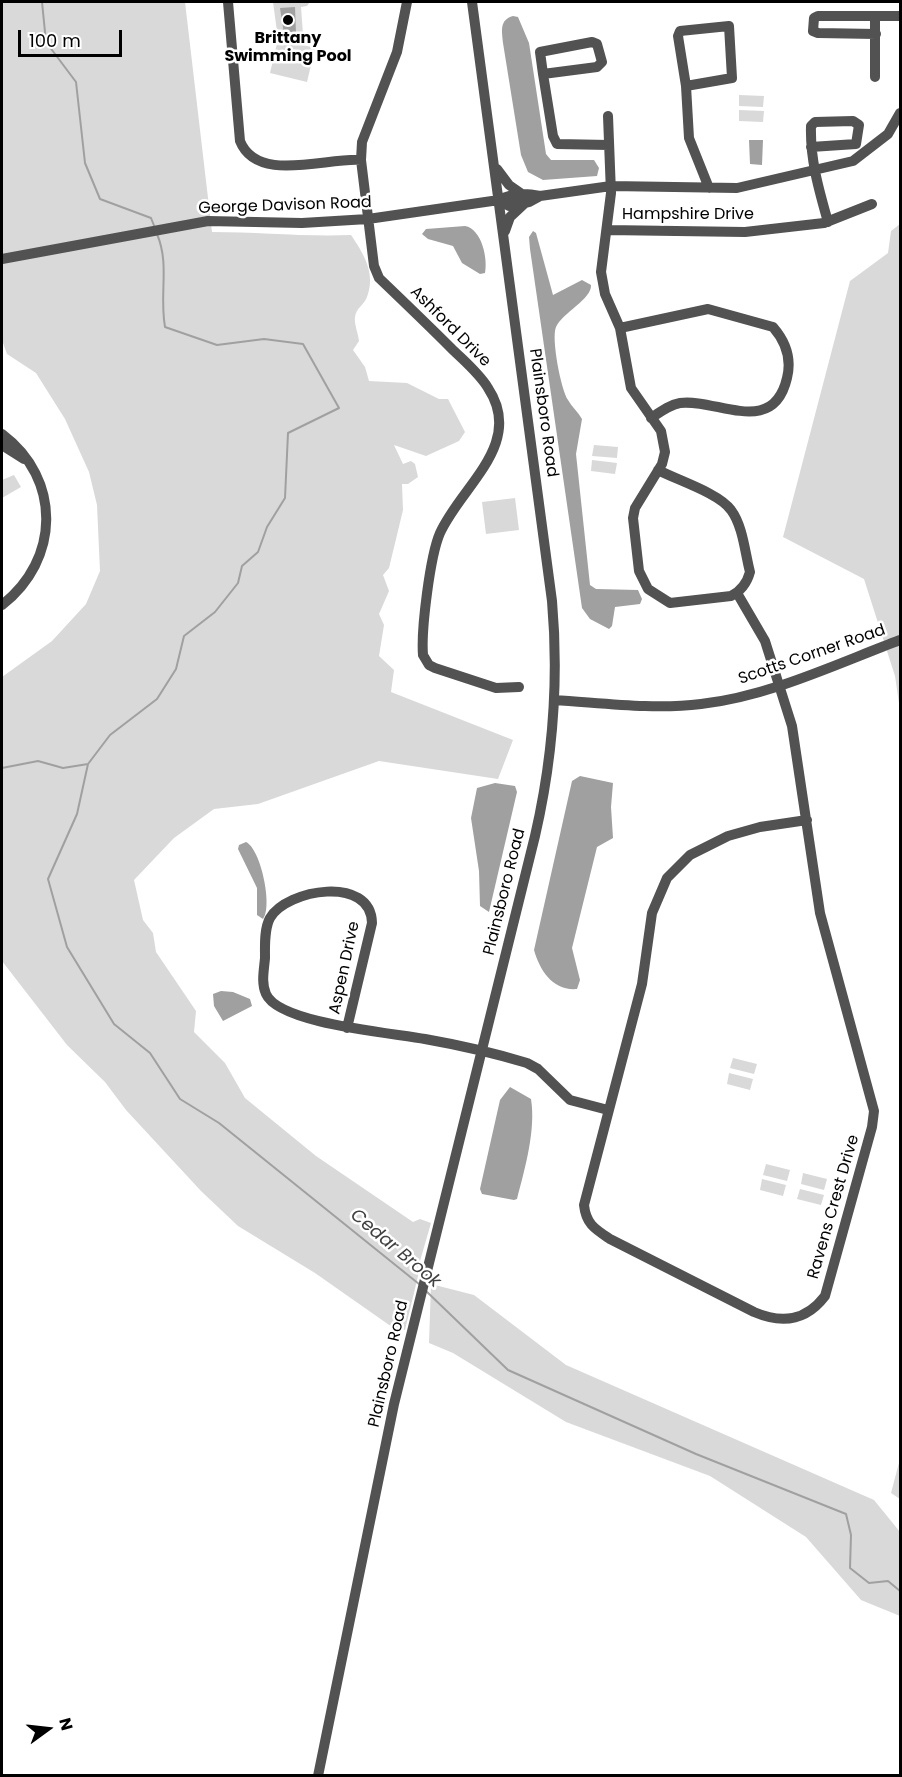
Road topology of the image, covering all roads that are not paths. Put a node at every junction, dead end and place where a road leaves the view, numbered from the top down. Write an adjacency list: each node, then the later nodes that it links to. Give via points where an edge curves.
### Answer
1 (228, 2): 14 (street, via 240,141 247,154 280,166)
2 (407, 2): 14 (street, Ashford Drive, via 397,52 365,131)
3 (472, 2): 15 (street, Plainsboro Road)
4 (875, 16): 5 (street); 6 (street); 6 (street, via 818,16 814,18 813,31)
5 (900, 16)
6 (876, 34): 8 (street)
7 (543, 74): 7 (street, via 540,52 592,42 601,51 602,62 597,67); 12 (street, via 557,144)
8 (875, 77)
9 (686, 86): 9 (street, via 680,31 729,27 732,78); 18 (street, via 689,138)
10 (900, 113): 16 (street, George Davison Road, via 888,134 853,161)
11 (608, 116): 12 (street, Hampshire Drive)
12 (609, 145): 17 (street, Hampshire Drive)
13 (811, 147): 13 (street, via 811,126 815,122 853,121 859,125 856,144); 16 (street)
14 (361, 160): 22 (street, Ashford Drive)
15 (494, 164): 19 (street, via 500,176); 20 (street, Plainsboro Road)
16 (813, 171): 18 (street, George Davison Road, via 737,188); 23 (street)
17 (611, 186): 18 (street, George Davison Road); 19 (street, George Davison Road); 24 (street, Hampshire Drive)
18 (709, 188)
19 (524, 198): 20 (street, George Davison Road, via 509,206); 25 (street)
20 (499, 200): 22 (street, George Davison Road); 25 (street, Plainsboro Road)
21 (872, 204): 23 (street, Hampshire Drive)
22 (368, 219): 26 (street, George Davison Road, via 302,223 222,221 165,227); 37 (street, Ashford Drive, via 379,278 477,374 495,400 500,417 494,452 440,534 429,586 423,650 429,665 496,688)
23 (828, 222): 24 (street, Hampshire Drive, via 745,232)
24 (607, 230): 27 (street, Hampshire Drive, via 601,272 605,294)
25 (503, 234): 38 (street, Plainsboro Road, via 550,580)
26 (2, 259)
27 (620, 328): 28 (street, Hampshire Drive, via 631,388); 28 (street, via 713,309 773,327 788,353 787,381 770,405 743,413 678,403)
28 (651, 418): 32 (street, Hampshire Drive, via 664,440 665,452)
29 (2, 434): 31 (street)
30 (2, 445): 31 (street)
31 (28, 461): 34 (street, via 43,494 47,523 44,543 23,586)
32 (658, 470): 33 (street, via 731,509 750,572); 33 (street, Hampshire Drive, via 640,498 633,518 642,581 656,596 670,603)
33 (737, 593): 36 (street, via 765,641)
34 (2, 605)
35 (900, 640): 36 (street, Scotts Corner Road)
36 (780, 685): 38 (street, Scotts Corner Road, via 728,700 680,706); 39 (street, Ravens Crest Drive, via 792,726)
37 (519, 687)
38 (555, 700): 41 (street, Plainsboro Road, via 543,799)
39 (807, 820): 42 (street, Ravens Crest Drive, via 728,836 690,855 667,878 652,913 642,984); 42 (street, Ravens Crest Drive, via 820,913 874,1111 829,1286 818,1305 796,1318 766,1317 591,1226 584,1205)
40 (347, 1028): 40 (street, Aspen Drive, via 276,1007 265,993 266,931 269,919 284,904 314,895 346,892 357,895 370,912 372,923); 41 (street, Aspen Drive)
41 (481, 1052): 42 (street, via 527,1063 570,1100); 43 (street, Plainsboro Road, via 389,1427)
42 (608, 1110)
43 (318, 1776)

